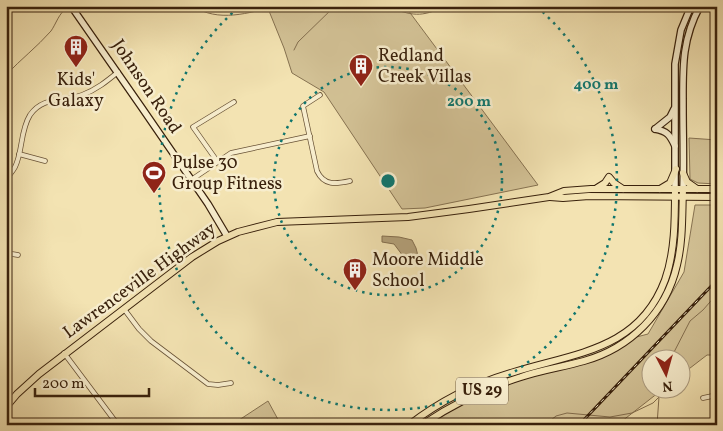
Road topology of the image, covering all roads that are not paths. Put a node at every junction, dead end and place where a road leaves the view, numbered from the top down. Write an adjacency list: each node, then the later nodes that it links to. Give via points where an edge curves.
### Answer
1 (71, 6): 4 (main road, Johnson Road)
2 (691, 6): 7 (main road, via 676,49)
3 (700, 6): 14 (main road, via 689,30 682,64)
4 (118, 72): 10 (street, via 90,92 43,103 31,115); 16 (main road, Johnson Road)
5 (320, 95): 8 (street, via 303,106)
6 (234, 102): 12 (street, via 193,127)
7 (675, 106): 9 (main road); 9 (main road, via 670,117 655,129 670,135)
8 (310, 136): 12 (street, via 231,153); 17 (street, via 317,171 322,178 335,184)
9 (676, 147): 13 (main road)
10 (19, 154): 11 (street); 15 (street, via 15,168)
11 (45, 160)
12 (217, 161): 16 (street)
13 (676, 170): 20 (main road, via 670,183); 22 (main road)
14 (683, 174): 22 (main road); 23 (main road)
15 (6, 180)
16 (191, 180): 29 (main road, Johnson Road)
17 (350, 181)
18 (591, 189): 19 (main road, Lawrenceville Highway); 19 (main road, via 599,188 609,177); 25 (main road, Lawrenceville Highway, via 564,191)
19 (624, 189): 20 (main road, Lawrenceville Highway)
20 (660, 189): 22 (main road, Lawrenceville Highway)
21 (717, 189): 23 (main road, Lawrenceville Highway)
22 (679, 193): 23 (main road, Lawrenceville Highway); 26 (main road, Lawrenceville Highway); 27 (main road, US 29); 28 (main road)
23 (698, 193): 24 (main road, Lawrenceville Highway); 28 (main road)
24 (717, 196)
25 (549, 197): 26 (main road, Lawrenceville Highway); 29 (main road, Lawrenceville Highway, via 408,217 277,222)
26 (654, 197): 27 (main road, via 668,202)
27 (675, 211): 32 (main road, US 29, via 669,265)
28 (682, 215): 34 (main road, US 29, via 678,264 668,292)
29 (227, 236): 33 (main road, Lawrenceville Highway, via 192,257)
30 (6, 252): 31 (street)
31 (18, 255)
32 (650, 306): 34 (main road); 36 (main road, US 29, via 640,319 609,343)
33 (124, 309): 35 (main road, Lawrenceville Highway); 37 (street, via 151,341 208,384)
34 (657, 310): 36 (main road, US 29, via 638,332 615,348 584,361)
35 (64, 353): 41 (main road, Lawrenceville Highway, via 30,381); 43 (street)
36 (552, 365): 40 (main road, US 29, via 491,380); 42 (main road, US 29, via 484,390)
37 (231, 383)
38 (717, 394): 39 (street)
39 (703, 398)
40 (442, 402): 42 (main road); 44 (main road, US 29)
41 (6, 407)
42 (446, 409): 45 (main road, US 29)
43 (118, 425)
44 (409, 425)
45 (422, 425)

